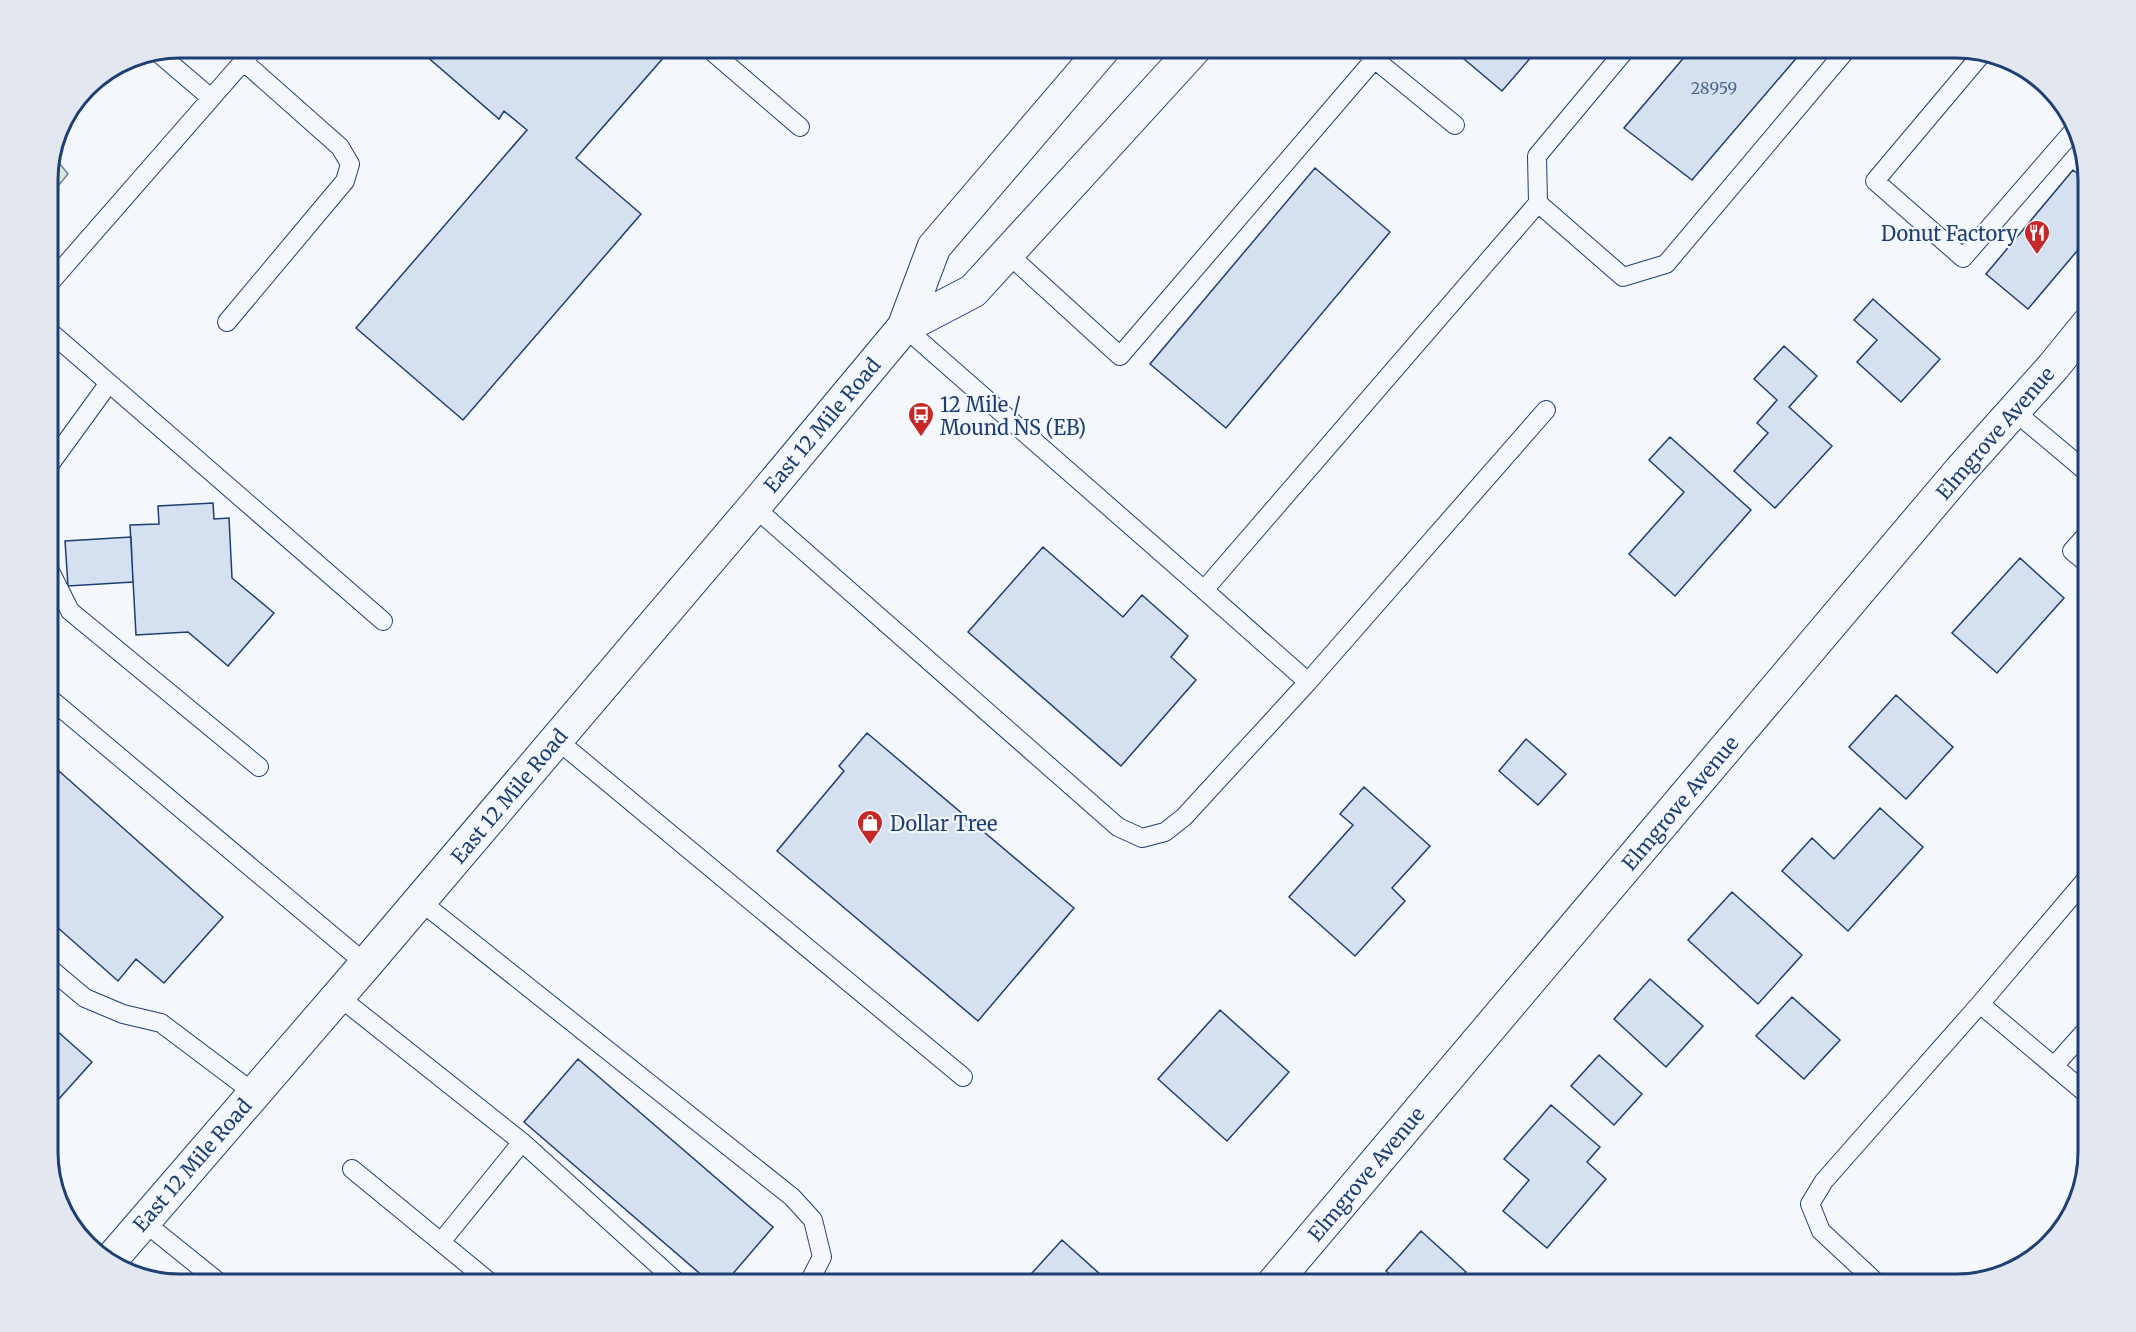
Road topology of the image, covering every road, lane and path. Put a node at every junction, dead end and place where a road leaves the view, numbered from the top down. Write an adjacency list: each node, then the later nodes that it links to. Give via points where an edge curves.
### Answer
1 (1092, 58): 20 (main road, East 12 Mile Road, via 934,247)
2 (1185, 58): 17 (main road, East 12 Mile Road)
3 (1368, 58): 17 (lane, via 1120,357)
4 (1380, 58): 13 (lane)
5 (1619, 58): 16 (lane, via 1537,156)
6 (1840, 58): 16 (lane, via 1666,264 1623,277)
7 (245, 59): 12 (lane)
8 (254, 59): 19 (lane, via 340,147 350,164 345,181)
9 (720, 59): 14 (lane)
10 (166, 60): 12 (lane)
11 (1977, 61): 15 (lane, via 1875,181 1963,258)
12 (211, 98): 18 (lane)
13 (1455, 125)
14 (800, 127)
15 (2069, 136)
16 (1538, 203): 32 (lane)
17 (1007, 253): 20 (main road, East 12 Mile Road, via 973,291)
18 (59, 272)
19 (226, 322)
20 (904, 327): 28 (main road, East 12 Mile Road); 32 (lane)
21 (2077, 337): 25 (main road, Elmgrove Avenue)
22 (59, 340): 23 (lane)
23 (109, 383): 26 (lane); 33 (lane)
24 (1546, 410): 34 (lane)
25 (2013, 410): 27 (lane); 58 (main road, Elmgrove Avenue)
26 (59, 452)
27 (2077, 463)
28 (754, 507): 34 (lane, via 1118,827 1142,838 1165,832 1184,817); 36 (main road, East 12 Mile Road)
29 (2077, 545): 30 (lane, via 2072,551)
30 (2077, 555)
31 (59, 589): 37 (lane, via 70,611)
32 (1204, 590): 34 (lane)
33 (383, 621)
34 (1308, 682)
35 (59, 706): 40 (lane)
36 (557, 740): 39 (main road, East 12 Mile Road); 46 (lane)
37 (259, 766)
38 (2078, 888): 43 (lane)
39 (420, 901): 40 (main road, East 12 Mile Road); 57 (lane, via 792,1197 813,1220 822,1257)
40 (366, 964): 42 (main road, East 12 Mile Road)
41 (59, 976): 48 (lane, via 86,998 123,1014 161,1023)
42 (338, 996): 48 (main road, East 12 Mile Road); 49 (lane)
43 (1980, 1004): 45 (lane); 59 (lane, via 1824,1181 1810,1204 1821,1231)
44 (2078, 1039): 45 (lane)
45 (2054, 1066): 47 (lane)
46 (963, 1077)
47 (2078, 1086)
48 (254, 1093): 51 (main road, East 12 Mile Road)
49 (522, 1143): 52 (lane); 56 (lane)
50 (352, 1169): 52 (lane)
51 (144, 1222): 53 (main road, East 12 Mile Road); 54 (lane)
52 (441, 1242): 55 (lane)
53 (115, 1255)
54 (209, 1274)
55 (480, 1274)
56 (669, 1274)
57 (813, 1274)
58 (1281, 1274)
59 (1867, 1274)

